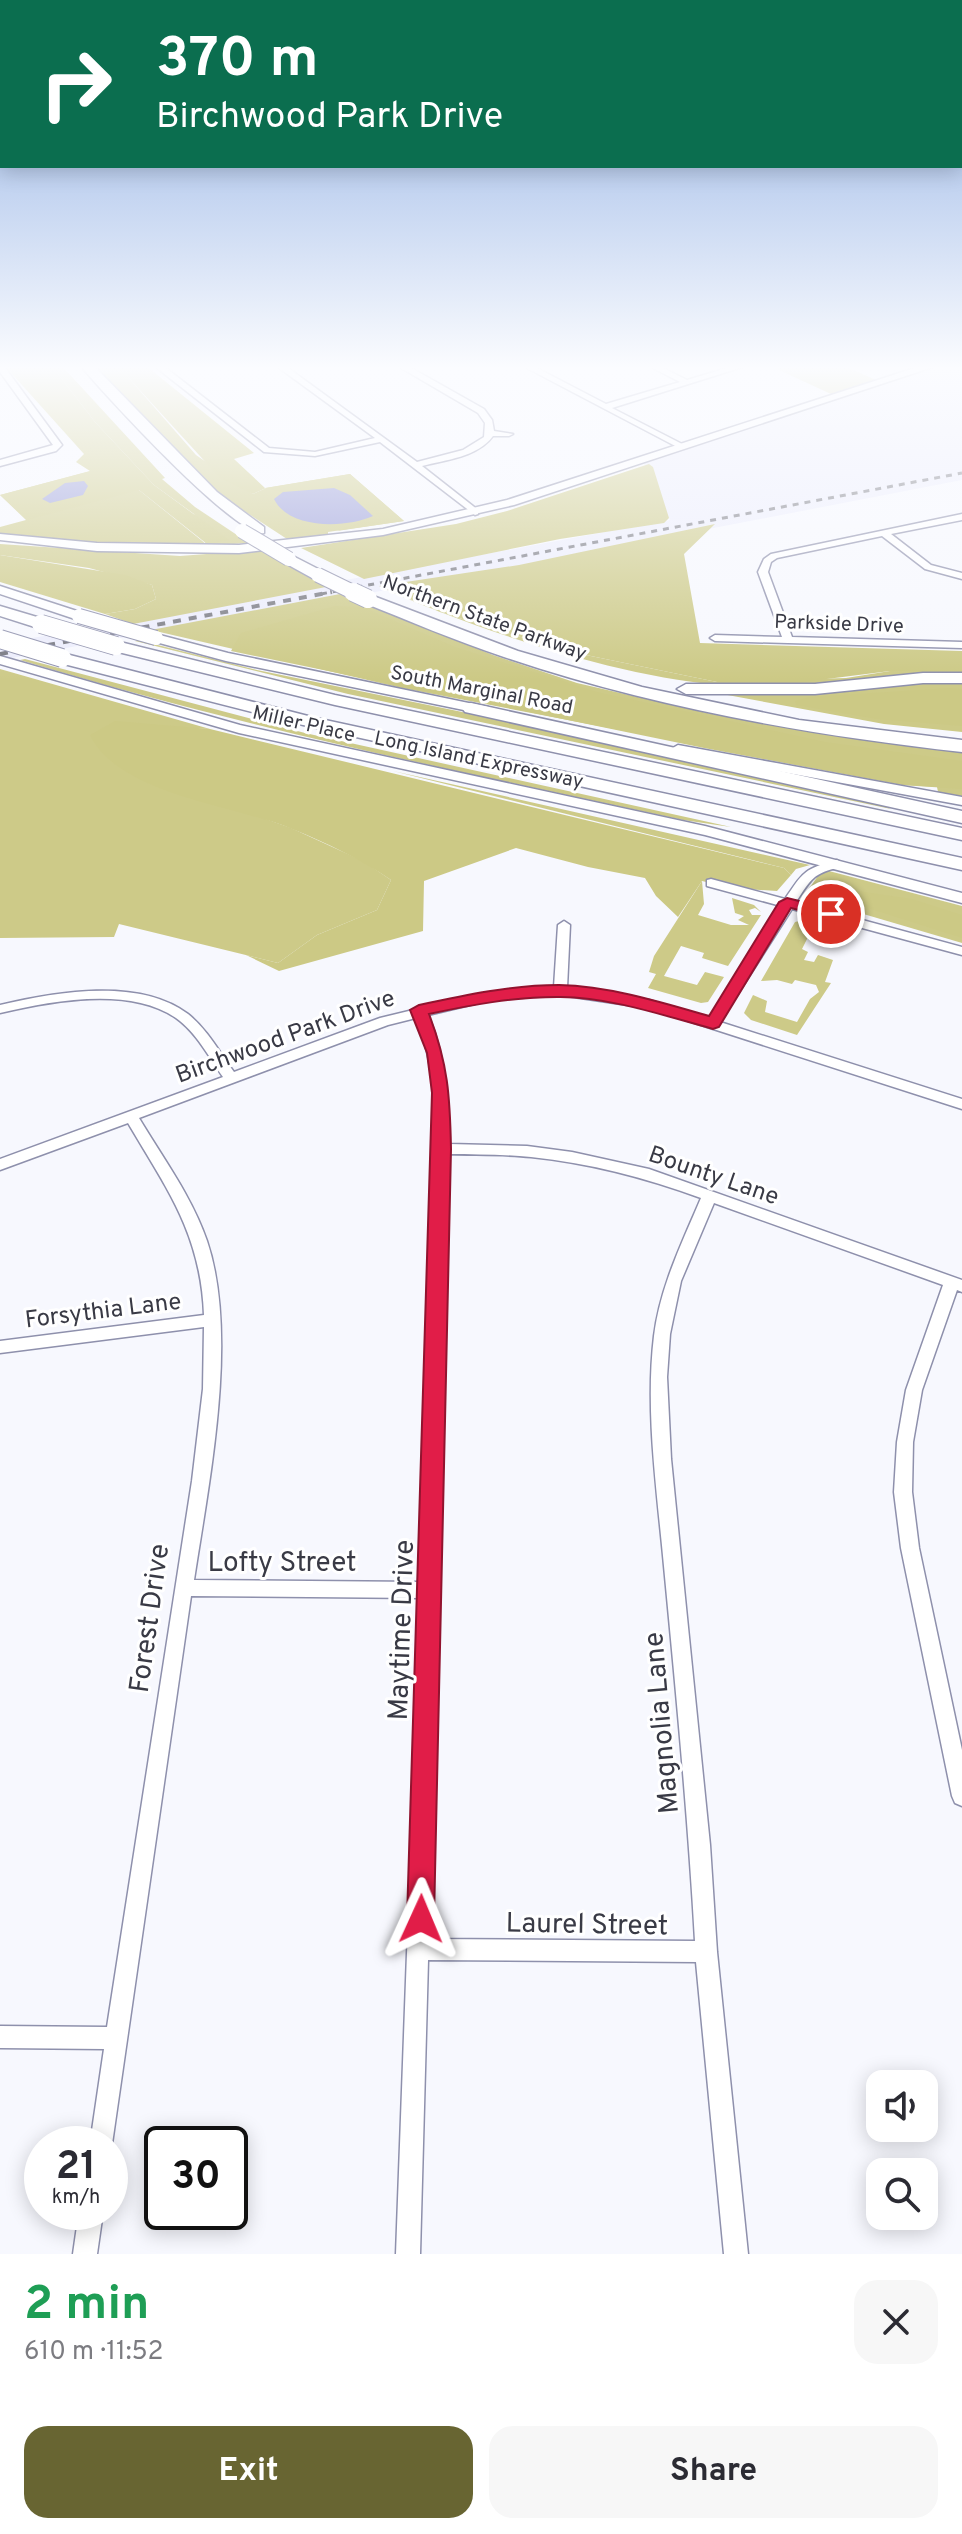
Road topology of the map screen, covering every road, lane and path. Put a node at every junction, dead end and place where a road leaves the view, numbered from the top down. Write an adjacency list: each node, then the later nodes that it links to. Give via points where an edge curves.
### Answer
1 (170, 470): 9 (highway, Northern State Parkway, bridge, via 242,531)
2 (186, 470): 9 (highway, Northern State Parkway)
3 (423, 470): 5 (street)
4 (608, 470): 5 (main road)
5 (475, 512): 9 (main road)
6 (962, 517): 7 (street)
7 (882, 532): 10 (street, via 928,567); 16 (street, via 782,553 767,561 764,578)
8 (0, 537): 9 (main road, via 97,547)
9 (289, 553): 12 (highway, Northern State Parkway, bridge)
10 (962, 576)
11 (0, 590): 21 (main road, South Marginal Road, bridge, via 226,657)
12 (372, 596): 20 (highway, Northern State Parkway, via 515,643); 23 (highway, Northern State Parkway, via 530,661 670,698 806,725)
13 (0, 611): 26 (highway, Long Island Expressway, bridge, via 116,646 335,700)
14 (715, 638): 16 (street, Parkside Drive)
15 (0, 639): 28 (highway, Long Island Expressway, bridge, via 299,719)
16 (788, 639): 17 (street, Parkside Drive)
17 (962, 645)
18 (0, 660): 27 (main road, Miller Place, via 272,737)
19 (962, 678): 20 (highway, via 815,689)
20 (686, 689): 22 (highway, Northern State Parkway, via 773,710)
21 (471, 708): 24 (main road, South Marginal Road); 25 (highway)
22 (962, 736)
23 (962, 746)
24 (962, 801)
25 (962, 817)
26 (962, 834)
27 (837, 864): 30 (main road, Miller Place); 31 (street, via 807,875)
28 (962, 867)
29 (711, 883): 31 (street)
30 (962, 898)
31 (787, 902): 33 (street); 37 (street)
32 (564, 925): 34 (street)
33 (962, 951)
34 (560, 991): 36 (street, Birchwood Park Drive, via 491,996); 37 (street, Birchwood Park Drive, via 649,1004)
35 (0, 1009): 38 (street, via 70,997 150,1000 183,1016)
36 (419, 1010): 38 (street, Birchwood Park Drive); 41 (street, Maytime Drive, via 435,1053)
37 (713, 1023): 39 (street, Birchwood Park Drive)
38 (231, 1078): 40 (street, Birchwood Park Drive)
39 (962, 1104)
40 (131, 1116): 42 (street, Birchwood Park Drive); 45 (street, Forest Drive, via 196,1233)
41 (442, 1149): 43 (street, Bounty Lane, via 572,1157 649,1174); 48 (street, Maytime Drive)
42 (0, 1165)
43 (710, 1195): 44 (street, Bounty Lane); 51 (street, Magnolia Lane, via 673,1281 659,1377)
44 (957, 1284): 49 (street, via 914,1390 903,1492)
45 (212, 1320): 46 (street, Forsythia Lane); 47 (street, Forest Drive, via 205,1436)
46 (0, 1347)
47 (183, 1588): 48 (street, Lofty Street); 53 (street, Forest Drive)
48 (429, 1590): 50 (street, Maytime Drive)
49 (962, 1796)
50 (420, 1949): 51 (street, Laurel Street); 57 (street, Maytime Drive)
51 (706, 1952): 58 (street, Magnolia Lane)
52 (0, 2037): 53 (street)
53 (116, 2038): 54 (street, Forest Drive)
54 (104, 2126)
55 (88, 2230): 56 (street)
56 (85, 2254)
57 (408, 2254)
58 (736, 2254)

